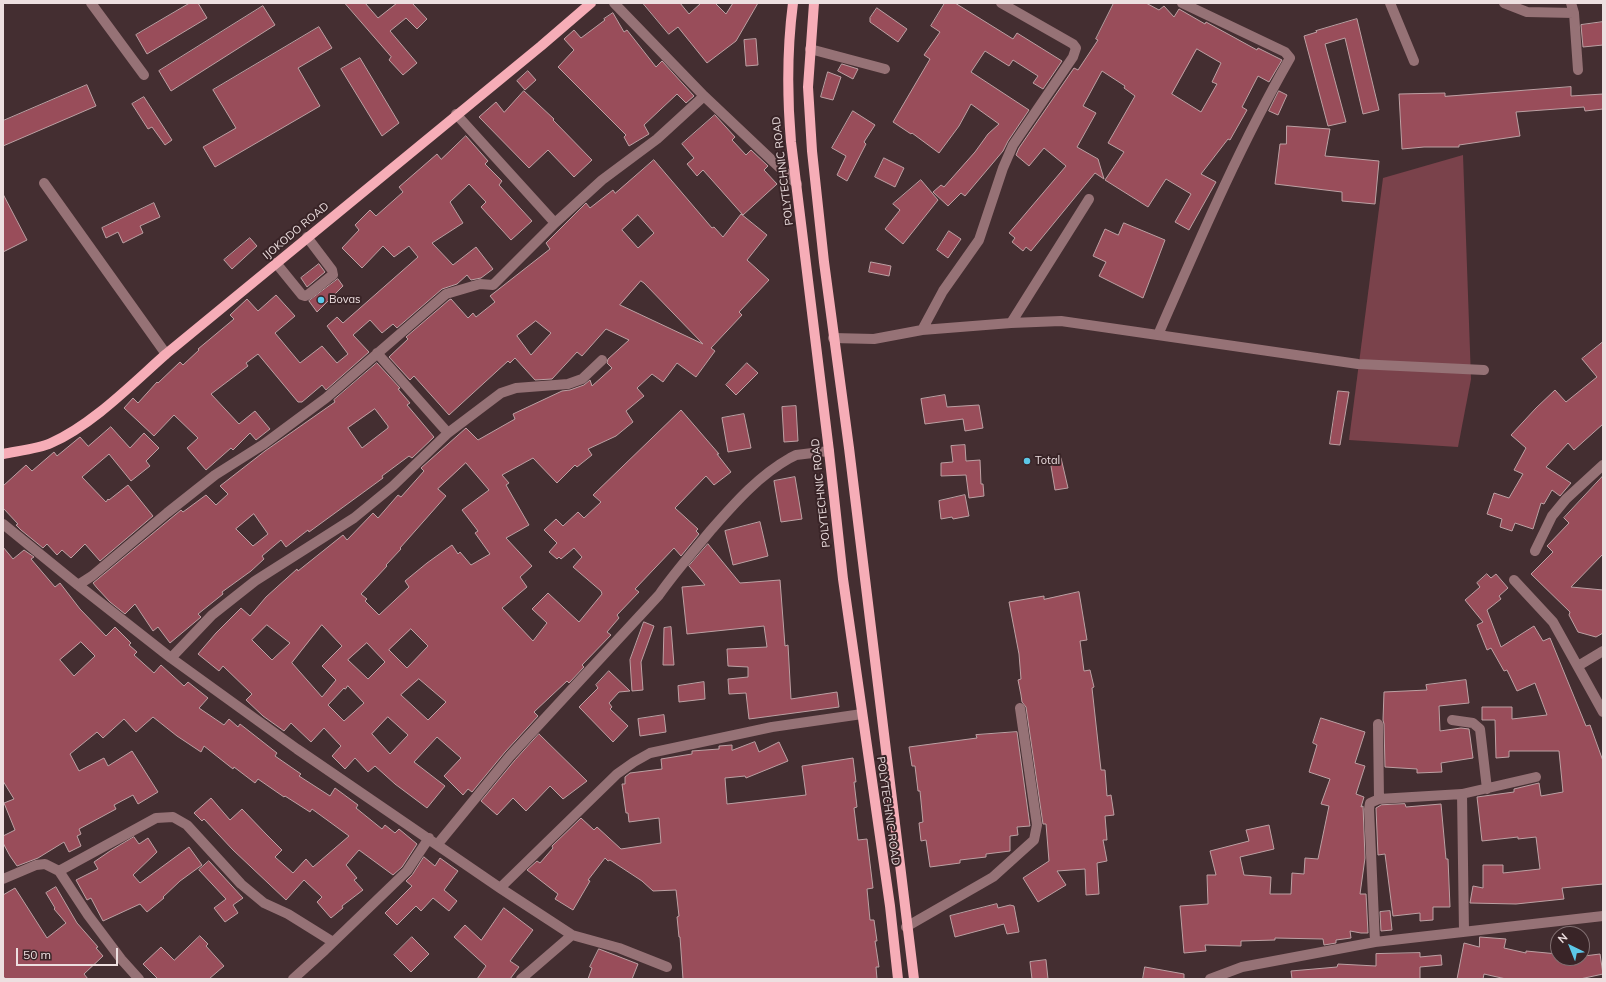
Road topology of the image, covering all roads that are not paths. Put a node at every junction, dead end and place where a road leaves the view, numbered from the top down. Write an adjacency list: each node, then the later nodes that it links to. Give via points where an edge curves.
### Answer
1 (91, 3): 15 (street)
2 (591, 3): 17 (main road, IJOKODO ROAD)
3 (614, 3): 16 (street)
4 (793, 3): 19 (main road, POLYTECHNIC ROAD, via 788,98)
5 (814, 3): 11 (main road, POLYTECHNIC ROAD)
6 (1001, 3): 25 (street, via 1076,48 1073,57 1014,145 1003,168 979,240 943,291)
7 (1182, 3): 26 (street, via 1285,52 1290,58 1269,95 1205,227)
8 (1390, 3): 12 (street)
9 (1504, 3): 10 (street, via 1527,12)
10 (1573, 8): 14 (street)
11 (810, 49): 13 (street); 27 (main road, POLYTECHNIC ROAD, via 808,87 812,151)
12 (1414, 61)
13 (885, 69)
14 (1578, 70)
15 (144, 75)
16 (704, 96): 19 (street); 21 (street, via 657,139 602,180)
17 (456, 114): 21 (street); 22 (main road, IJOKODO ROAD)
18 (44, 183): 29 (street)
19 (797, 184): 33 (main road, POLYTECHNIC ROAD)
20 (1089, 199): 24 (street)
21 (555, 223): 28 (street, via 493,285 480,284 446,294)
22 (307, 237): 23 (main road, IJOKODO ROAD); 23 (street, via 333,275 305,296)
23 (276, 263): 29 (main road, IJOKODO ROAD)
24 (1011, 322): 25 (street); 26 (street, via 1061,321)
25 (922, 330): 27 (street, via 874,339)
26 (1158, 335): 31 (street, via 1358,364)
27 (833, 338): 57 (main road, POLYTECHNIC ROAD, via 850,456)
28 (377, 353): 32 (street); 39 (street, via 326,398 264,444 215,475)
29 (166, 354): 34 (main road, IJOKODO ROAD, via 107,406 74,431 50,444)
30 (602, 360): 32 (street, via 582,379 568,384 516,388 501,393)
31 (1484, 370)
32 (448, 433): 41 (street, via 394,486 354,518 255,581 212,615)
33 (829, 451): 45 (main road, POLYTECHNIC ROAD, via 843,579); 52 (street, via 790,458 731,506 659,595)
34 (3, 454)
35 (1603, 465): 37 (street, via 1566,499 1552,516)
36 (3, 524): 39 (street)
37 (1535, 551)
38 (1514, 580): 42 (street, via 1552,622)
39 (78, 585): 41 (street)
40 (1603, 651): 42 (street)
41 (171, 658): 52 (street, via 297,749)
42 (1578, 666): 44 (street)
43 (1020, 708): 57 (street, via 1037,825 1034,840 993,877)
44 (1603, 712)
45 (862, 714): 55 (street, via 772,727 650,753 617,774); 66 (main road, POLYTECHNIC ROAD)
46 (1452, 720): 49 (street, via 1472,723 1480,729)
47 (1378, 724): 51 (street)
48 (1536, 777): 49 (street)
49 (1487, 788): 50 (street)
50 (1462, 794): 51 (street); 58 (street)
51 (1379, 799): 61 (street, via 1369,806)
52 (433, 842): 55 (street); 60 (street, via 407,871)
53 (59, 871): 54 (street, via 45,864 36,865); 60 (street, via 156,818 173,817 187,824 241,884 264,903 288,914); 63 (street, via 120,959)
54 (3, 879)
55 (500, 888): 59 (street)
56 (1603, 916): 58 (street)
57 (906, 927): 67 (main road, POLYTECHNIC ROAD)
58 (1464, 932): 61 (street)
59 (572, 935): 62 (street, via 619,948); 65 (street)
60 (333, 942): 64 (street)
61 (1375, 942): 68 (street, via 1242,967)
62 (667, 967)
63 (139, 979)
64 (293, 979)
65 (521, 979)
66 (898, 979)
67 (914, 979)
68 (1210, 979)

